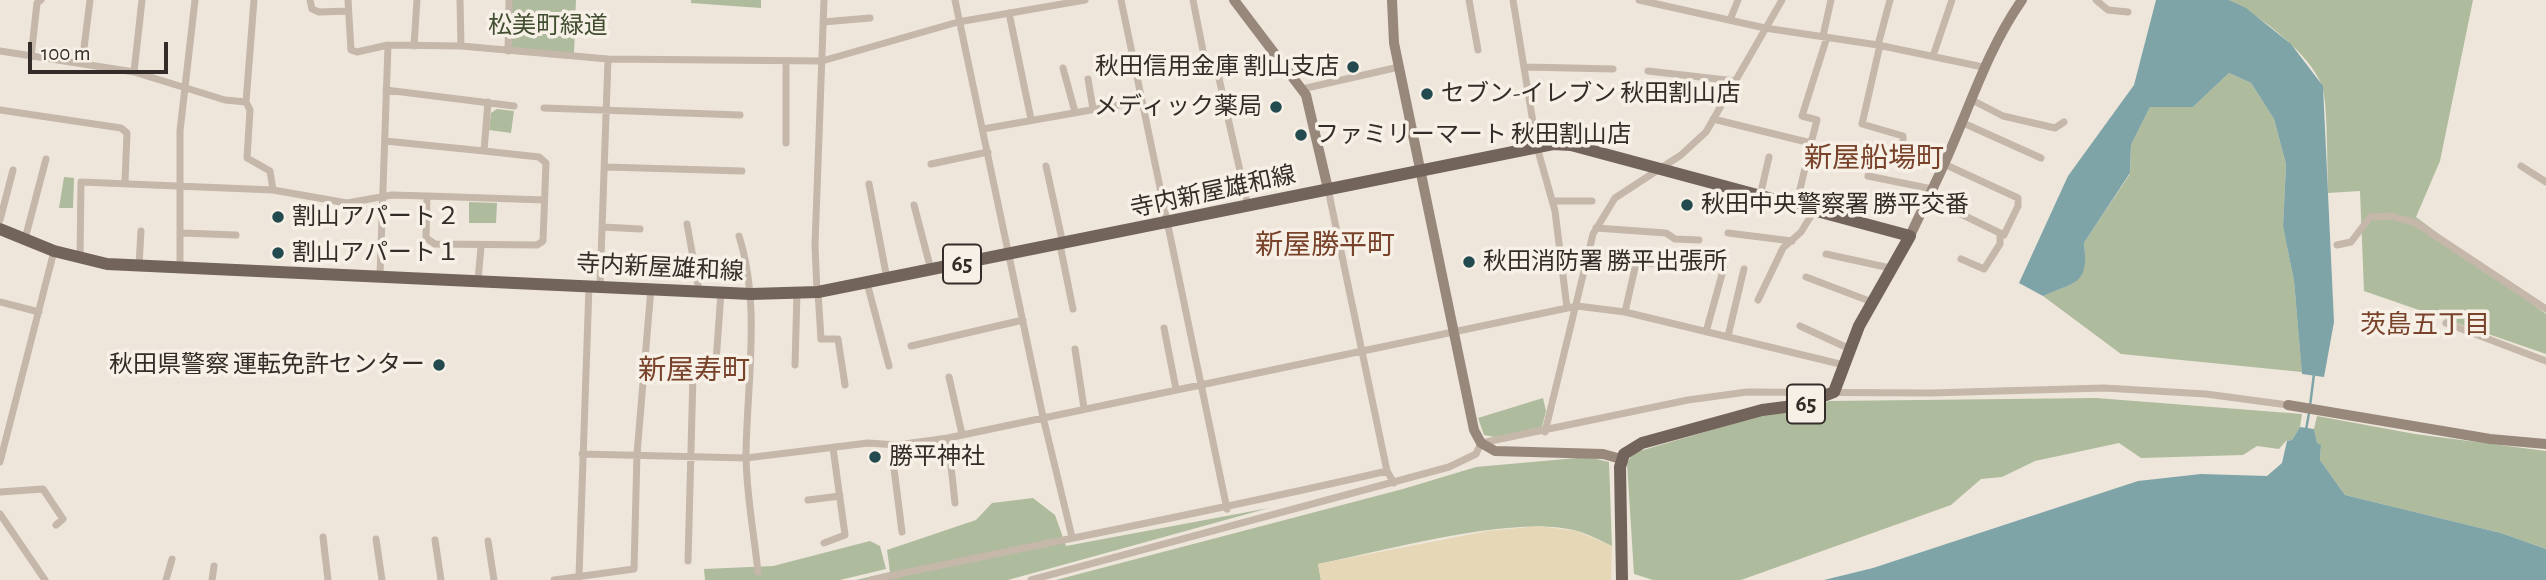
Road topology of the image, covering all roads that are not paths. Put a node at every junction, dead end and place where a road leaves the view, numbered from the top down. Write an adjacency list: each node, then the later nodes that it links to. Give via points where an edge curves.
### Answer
1 (41, 0): 45 (street)
2 (90, 0): 49 (street)
3 (142, 0): 56 (street)
4 (195, 0): 59 (street)
5 (254, 0): 64 (street)
6 (310, 0): 28 (street, via 312,9 319,12)
7 (348, 0): 28 (street)
8 (417, 0): 39 (street)
9 (460, 0): 40 (street)
10 (509, 0): 43 (street)
11 (824, 0): 33 (street)
12 (955, 0): 34 (street)
13 (1080, 0): 30 (street)
14 (1121, 0): 63 (street)
15 (1193, 0): 111 (street, via 1205,61 1218,74)
16 (1234, 0): 60 (street)
17 (1392, 0): 50 (street)
18 (1469, 0): 41 (street)
19 (1513, 0): 51 (street)
20 (1639, 0): 32 (street)
21 (1738, 0): 32 (street)
22 (1782, 0): 35 (street)
23 (1831, 0): 36 (street)
24 (1890, 0): 37 (street)
25 (1952, 0): 44 (street)
26 (2022, 0): 52 (street)
27 (2096, 0): 29 (street, via 2108,10)
28 (348, 11): 38 (street, via 353,52)
29 (2129, 12)
30 (1009, 13): 34 (street); 73 (street)
31 (870, 18): 33 (street)
32 (1730, 20): 35 (street)
33 (823, 22): 48 (street)
34 (958, 22): 48 (street); 77 (street)
35 (1765, 28): 36 (street); 58 (street)
36 (1825, 37): 37 (street); 80 (street, via 1802,116 1817,120)
37 (1879, 45): 44 (street); 87 (street, via 1862,124 1903,136 1903,147)
38 (388, 46): 39 (street); 61 (street)
39 (414, 46): 40 (street)
40 (461, 46): 43 (street)
41 (1478, 50)
42 (0, 51): 45 (street)
43 (508, 51): 46 (street)
44 (1933, 56): 52 (street)
45 (31, 57): 49 (street)
46 (608, 59): 47 (street); 70 (street)
47 (786, 61): 48 (street); 79 (street)
48 (822, 61): 155 (street, via 815,245)
49 (82, 64): 56 (street)
50 (1399, 66): 60 (street); 94 (street)
51 (1526, 67): 54 (street); 81 (street)
52 (1983, 67): 62 (street)
53 (1063, 68): 71 (street)
54 (1613, 69)
55 (1648, 71): 58 (street)
56 (134, 72): 59 (street)
57 (1088, 79): 68 (street)
58 (1735, 81): 74 (street)
59 (184, 87): 64 (street); 100 (street)
60 (1301, 89): 101 (street, via 1311,109)
61 (386, 90): 65 (street); 78 (street)
62 (1970, 99): 75 (street); 76 (street, via 2003,116 2055,128)
63 (1142, 101): 68 (street); 115 (street)
64 (246, 102): 102 (street, via 250,110 247,158 270,171)
65 (488, 102): 66 (street); 82 (street)
66 (514, 106)
67 (544, 107): 70 (street)
68 (1093, 109): 71 (street)
69 (0, 110): 98 (street, via 121,128 127,133)
70 (608, 112): 72 (street); 91 (street)
71 (1075, 112): 73 (street)
72 (740, 115)
73 (1031, 119): 77 (street)
74 (1713, 119): 80 (street); 92 (street, via 1695,144)
75 (1961, 122): 85 (street); 87 (street)
76 (2064, 122)
77 (983, 130): 83 (street)
78 (385, 141): 82 (street); 106 (street)
79 (786, 143)
80 (1811, 143): 112 (street)
81 (1536, 147): 92 (main road, 寺内新屋雄和線 / 65, via 1571,145); 94 (main road, 寺内新屋雄和線 / 65); 108 (street)
82 (484, 151): 107 (street, via 539,157 546,163)
83 (988, 152): 88 (street); 136 (street)
84 (1769, 158): 105 (street)
85 (2042, 158)
86 (46, 159): 128 (street)
87 (1945, 162): 103 (street); 125 (street, via 2018,198 2004,235)
88 (931, 164)
89 (1046, 166): 131 (street)
90 (2521, 166): 97 (street)
91 (606, 167): 95 (street); 117 (street)
92 (1659, 169): 105 (main road, 寺内新屋雄和線 / 65); 118 (street, via 1615,198)
93 (13, 170): 114 (street)
94 (1420, 170): 101 (main road, 寺内新屋雄和線 / 65); 171 (street)
95 (741, 172)
96 (1868, 176): 103 (street)
97 (2546, 181)
98 (125, 182): 100 (street); 138 (street, via 81,182)
99 (869, 184): 148 (street)
100 (182, 186): 102 (street); 122 (street)
101 (1328, 189): 111 (main road, 寺内新屋雄和線 / 65); 176 (street)
102 (273, 190): 106 (street, via 347,203)
103 (1930, 194): 125 (street); 127 (street)
104 (427, 196): 106 (street); 107 (street); 133 (street, via 426,237 435,244)
105 (1760, 196): 112 (main road, 寺内新屋雄和線 / 65)
106 (381, 198): 146 (street)
107 (544, 200): 133 (street, via 542,240 537,245)
108 (1552, 201): 109 (street); 162 (street)
109 (1592, 201)
110 (914, 205): 145 (street)
111 (1248, 206): 115 (main road, 寺内新屋雄和線 / 65)
112 (1796, 206): 113 (main road, 寺内新屋雄和線 / 65)
113 (1814, 211): 127 (main road, 寺内新屋雄和線 / 65); 130 (street)
114 (0, 220)
115 (1167, 223): 131 (main road, 寺内新屋雄和線 / 65); 185 (street)
116 (687, 224): 153 (street)
117 (603, 227): 120 (street); 151 (street)
118 (1596, 228): 129 (street); 161 (street)
119 (0, 229): 128 (main road, 寺内新屋雄和線 / 65)
120 (640, 229)
121 (141, 231): 140 (street)
122 (182, 233): 124 (street); 141 (street)
123 (1728, 233): 130 (street)
124 (236, 235)
125 (2000, 235): 137 (street, via 2000,244 1984,269)
126 (738, 236): 157 (street)
127 (1910, 236): 143 (main road, 65)
128 (25, 239): 134 (main road, 寺内新屋雄和線 / 65)
129 (1699, 240)
130 (1792, 241): 158 (street, via 1783,248)
131 (1062, 245): 136 (main road, 寺内新屋雄和線 / 65); 163 (street)
132 (2337, 245): 164 (street, via 2351,242 2370,217 2391,216 2416,223)
133 (481, 247): 149 (street)
134 (54, 251): 138 (main road, 寺内新屋雄和線 / 65); 165 (street)
135 (1826, 254): 143 (street)
136 (1010, 255): 145 (main road, 寺内新屋雄和線 / 65); 167 (street)
137 (1961, 258)
138 (80, 259): 140 (main road, 寺内新屋雄和線 / 65)
139 (1658, 264): 166 (street, via 1640,263 1635,268)
140 (139, 265): 141 (main road, 寺内新屋雄和線 / 65)
141 (180, 267): 146 (main road, 寺内新屋雄和線 / 65)
142 (1724, 267): 172 (street)
143 (1891, 268): 160 (main road, 65)
144 (1744, 269): 173 (street)
145 (931, 270): 148 (main road, 寺内新屋雄和線 / 65)
146 (380, 275): 149 (main road, 寺内新屋雄和線 / 65)
147 (1806, 277): 160 (street)
148 (887, 279): 150 (main road, 寺内新屋雄和線 / 65)
149 (478, 280): 151 (main road, 寺内新屋雄和線 / 65)
150 (867, 283): 155 (main road, 寺内新屋雄和線 / 65); 181 (street)
151 (595, 286): 152 (main road, 寺内新屋雄和線 / 65); 201 (street)
152 (651, 288): 153 (main road, 寺内新屋雄和線 / 65); 202 (street)
153 (699, 291): 154 (main road, 寺内新屋雄和線 / 65)
154 (721, 292): 157 (main road, 寺内新屋雄和線 / 65); 183 (street)
155 (818, 292): 156 (main road, 寺内新屋雄和線 / 65); 186 (street, via 821,339 838,339)
156 (797, 293): 157 (main road, 寺内新屋雄和線 / 65); 179 (street)
157 (751, 294): 204 (street)
158 (1758, 300)
159 (0, 302): 165 (street)
160 (1872, 302): 177 (main road, 65)
161 (1577, 306): 162 (street); 166 (street); 194 (street)
162 (1567, 308): 171 (street)
163 (1073, 309)
164 (2546, 309)
165 (39, 312): 192 (street)
166 (1625, 312): 172 (street)
167 (1023, 320): 174 (street); 193 (street)
168 (2446, 323): 178 (street)
169 (1800, 326): 177 (street)
170 (1164, 328): 187 (street)
171 (1454, 331): 176 (street); 197 (street, via 1474,430)
172 (1706, 332): 173 (street)
173 (1728, 336): 180 (street)
174 (911, 346)
175 (1075, 349): 190 (street)
176 (1362, 349): 185 (street); 207 (street)
177 (1850, 349): 180 (main road, 65)
178 (2546, 361)
179 (795, 365)
180 (1844, 365): 188 (main road, 65)
181 (889, 366)
182 (693, 375): 203 (street)
183 (715, 377)
184 (949, 377): 195 (street)
185 (1202, 383): 187 (street); 213 (street)
186 (845, 385)
187 (1176, 389): 190 (street)
188 (1834, 392): 189 (street, via 2104,388); 194 (street, via 1747,392 1688,400); 206 (main road, 65, via 1801,405 1762,410 1642,443 1633,446)
189 (2288, 405): 198 (street)
190 (1084, 408): 193 (street)
191 (0, 414): 192 (street)
192 (9, 416): 205 (street)
193 (1043, 417): 195 (street); 218 (street)
194 (1545, 432): 197 (street)
195 (962, 434): 196 (street)
196 (948, 438): 199 (street); 212 (street)
197 (1481, 443): 206 (street, via 1495,451 1603,454); 208 (street, via 1476,454 1465,461)
198 (2546, 444)
199 (891, 445): 200 (street); 216 (street)
200 (833, 448): 204 (street); 210 (street)
201 (582, 454): 202 (street); 228 (street)
202 (637, 454): 203 (street); 228 (street, via 635,569)
203 (690, 456): 204 (street); 224 (street)
204 (746, 458): 226 (street)
205 (0, 462)
206 (1620, 463): 240 (main road)
207 (1387, 471): 208 (street); 213 (street)
208 (1394, 483): 227 (street)
209 (0, 492): 215 (street, via 43,489 64,519)
210 (840, 496): 211 (street); 222 (street, via 845,535)
211 (808, 500)
212 (955, 503)
213 (1227, 509): 218 (street)
214 (0, 514): 229 (street)
215 (55, 525)
216 (902, 532)
217 (323, 537): 232 (street)
218 (1072, 537): 237 (street)
219 (376, 539): 233 (street)
220 (435, 540): 234 (street)
221 (488, 541): 235 (street)
222 (824, 543)
223 (172, 559): 230 (street)
224 (688, 561)
225 (214, 566): 231 (street)
226 (758, 572)
227 (1061, 572): 238 (street); 239 (street)
228 (579, 576): 236 (street)
229 (45, 580)
230 (166, 580)
231 (212, 580)
232 (328, 580)
233 (382, 580)
234 (441, 580)
235 (494, 580)
236 (554, 580)
237 (871, 580)
238 (1031, 580)
239 (1043, 580)
240 (1622, 580)

